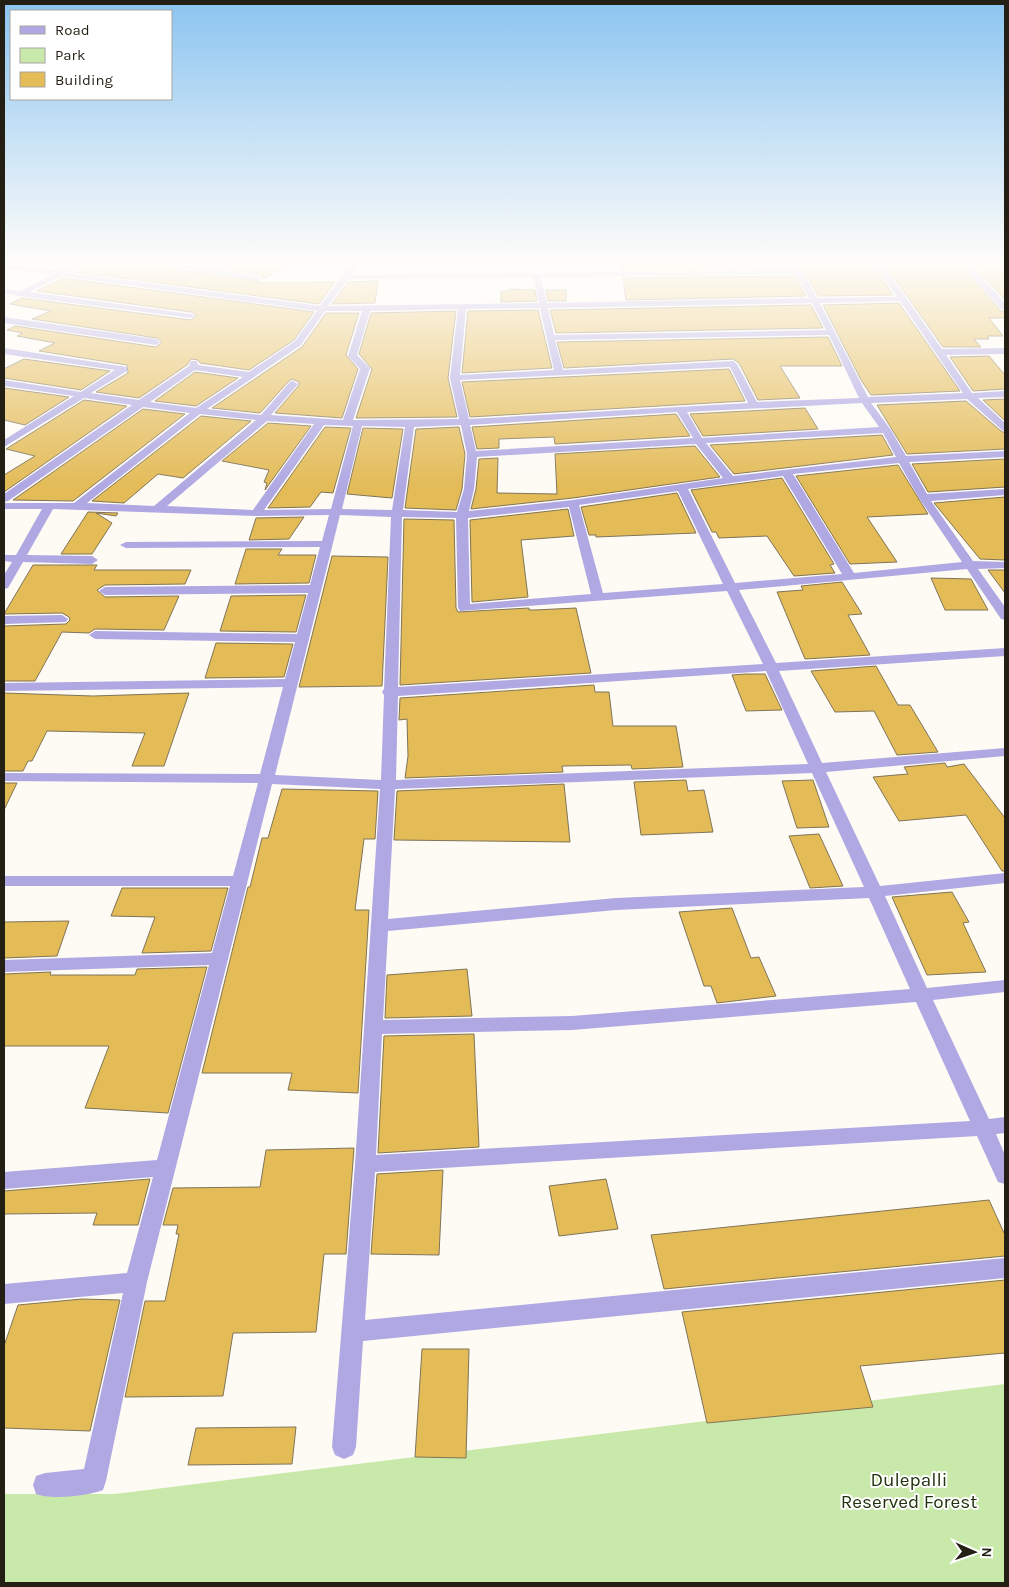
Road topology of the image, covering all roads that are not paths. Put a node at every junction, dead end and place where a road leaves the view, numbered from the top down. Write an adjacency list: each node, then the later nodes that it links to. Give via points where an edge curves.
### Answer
1 (136, 339): 8 (street)
2 (301, 339): 13 (street)
3 (357, 339): 29 (street, via 352,356 366,368)
4 (459, 339): 14 (street)
5 (550, 339): 12 (street)
6 (835, 339): 20 (street)
7 (931, 339): 11 (street)
8 (156, 342)
9 (4, 351): 18 (street, via 124,369)
10 (1005, 351): 11 (street)
11 (940, 352): 19 (street)
12 (560, 372): 14 (street); 22 (street, via 733,364)
13 (251, 375): 21 (street, via 193,365); 24 (street)
14 (455, 378): 27 (street)
15 (4, 383): 18 (street)
16 (293, 384): 25 (street)
17 (1005, 394): 19 (street)
18 (83, 395): 21 (street); 33 (street)
19 (970, 396): 20 (street); 30 (street)
20 (865, 401): 22 (street); 31 (street)
21 (140, 403): 24 (street); 42 (street)
22 (754, 406): 23 (street)
23 (680, 409): 27 (street); 32 (street)
24 (198, 411): 25 (street); 45 (street)
25 (262, 419): 26 (street); 47 (street)
26 (321, 422): 29 (street); 49 (street)
27 (466, 422): 28 (street); 34 (street)
28 (410, 423): 29 (street); 50 (street)
29 (352, 424): 48 (street)
30 (1004, 425)
31 (886, 430): 32 (street); 36 (street)
32 (699, 441): 34 (street); 38 (street)
33 (4, 444)
34 (472, 454): 51 (street, via 469,489)
35 (1005, 454): 36 (street)
36 (903, 460): 37 (street); 41 (street)
37 (786, 472): 38 (street); 59 (street)
38 (732, 481): 39 (street)
39 (682, 488): 43 (street); 61 (street)
40 (1005, 492): 41 (street)
41 (924, 498): 58 (street)
42 (4, 499)
43 (573, 503): 51 (street); 64 (street)
44 (4, 506): 46 (street)
45 (77, 506): 46 (street); 47 (street)
46 (49, 507): 55 (street)
47 (157, 509): 49 (street)
48 (335, 512): 49 (street); 50 (street); 53 (street)
49 (256, 513)
50 (397, 513): 51 (street); 74 (street)
51 (462, 515): 64 (street, via 464,608)
52 (126, 544): 53 (street)
53 (327, 544): 62 (street)
54 (4, 558): 55 (street)
55 (19, 558): 56 (street); 60 (street)
56 (92, 560)
57 (1005, 565): 58 (street)
58 (972, 566): 59 (street); 65 (street)
59 (850, 577): 61 (street)
60 (4, 585)
61 (730, 586): 64 (street); 71 (street)
62 (315, 589): 63 (street); 69 (street)
63 (105, 591)
64 (598, 597)
65 (1005, 616)
66 (62, 619): 67 (street)
67 (4, 620)
68 (95, 635): 69 (street)
69 (302, 638): 72 (street)
70 (1005, 652): 71 (street)
71 (771, 667): 74 (street); 76 (street)
72 (291, 683): 73 (street); 78 (street)
73 (4, 688)
74 (389, 692): 79 (street)
75 (1005, 752): 76 (street)
76 (817, 768): 79 (street); 83 (street)
77 (4, 778): 78 (street)
78 (266, 778): 79 (street); 82 (street)
79 (388, 785): 84 (street)
80 (1005, 878): 83 (street)
81 (4, 881): 82 (street)
82 (240, 881): 85 (street)
83 (874, 892): 84 (street, via 616,904); 88 (street)
84 (379, 926): 89 (street)
85 (219, 959): 86 (street); 93 (street)
86 (4, 966)
87 (1005, 986): 88 (street)
88 (922, 996): 89 (street, via 572,1023); 91 (street)
89 (373, 1027): 92 (street)
90 (1005, 1125): 91 (street)
91 (983, 1128): 92 (street); 94 (street)
92 (365, 1164): 99 (street)
93 (166, 1168): 95 (street); 97 (street)
94 (1005, 1176)
95 (4, 1180)
96 (1005, 1268): 99 (street)
97 (136, 1282): 98 (street); 101 (street, via 94,1481)
98 (4, 1294)
99 (353, 1332): 100 (street)
100 (344, 1447)
101 (45, 1485)

